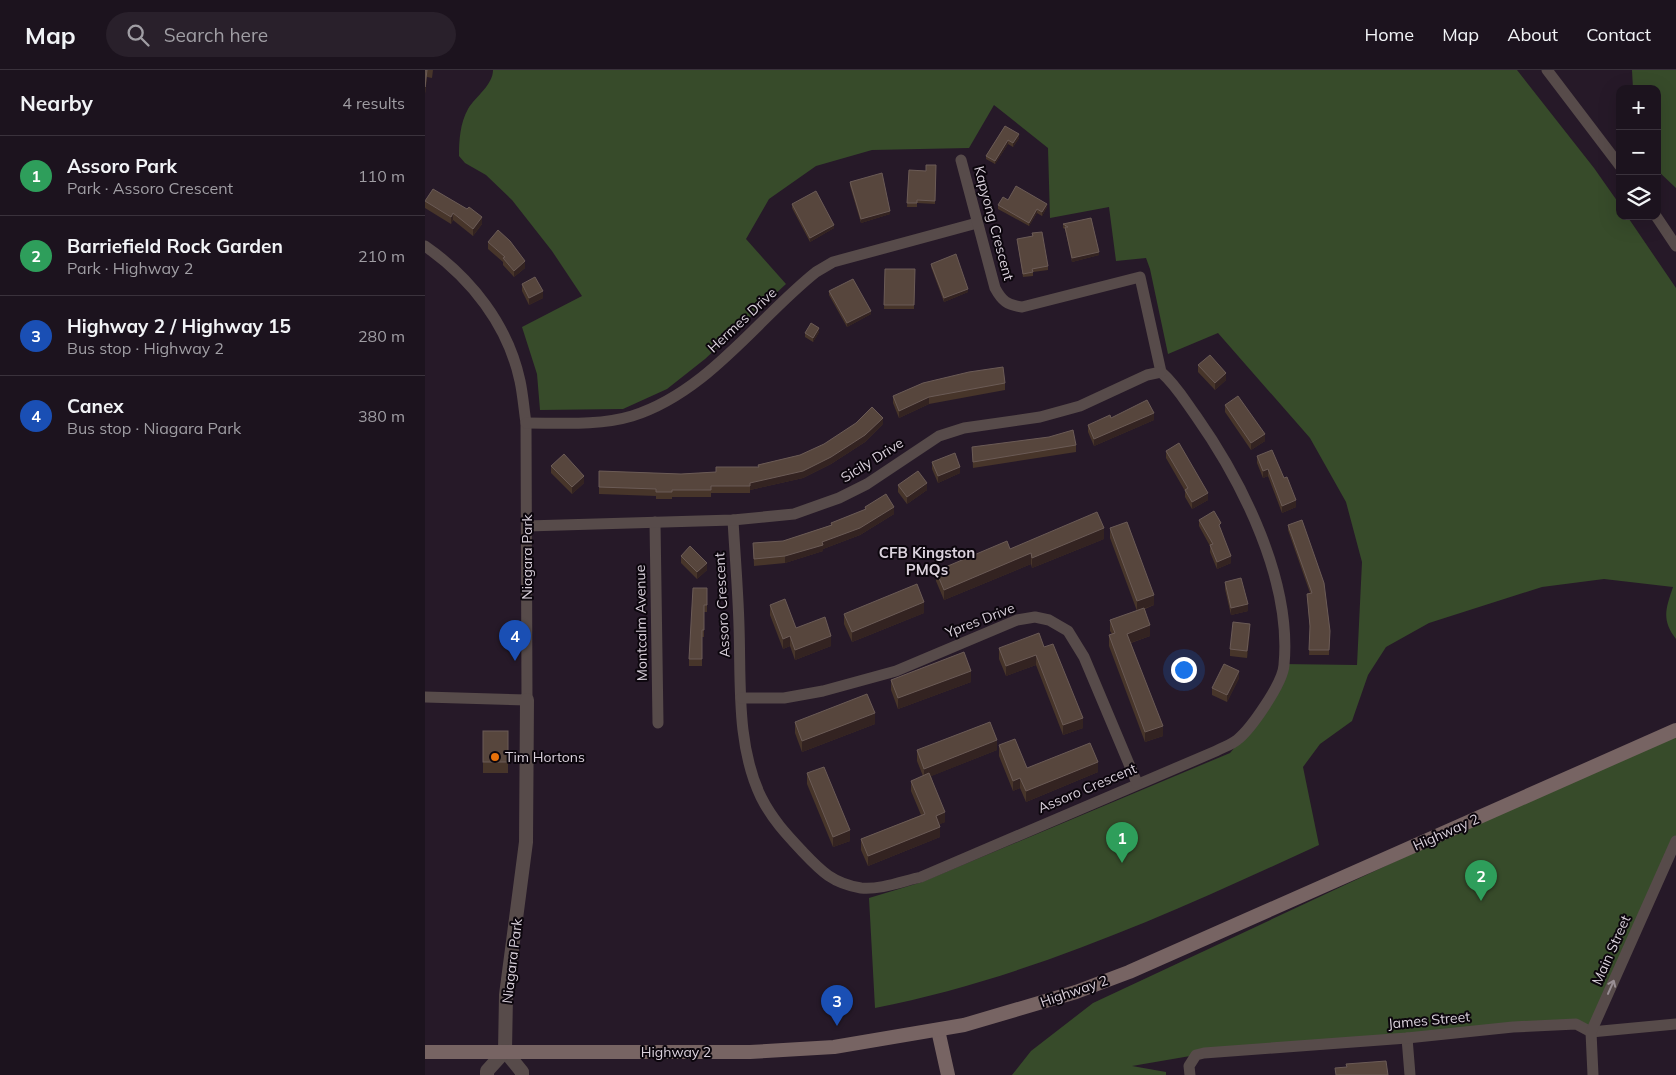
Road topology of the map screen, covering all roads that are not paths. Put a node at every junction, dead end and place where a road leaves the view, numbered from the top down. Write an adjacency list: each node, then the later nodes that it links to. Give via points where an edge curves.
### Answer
1 (1547, 70): 3 (street)
2 (961, 160): 5 (street, Kapyong Crescent)
3 (1616, 161)
4 (1659, 220): 7 (street)
5 (977, 223): 8 (street, Kapyong Crescent, via 995,288 1001,299 1010,305 1022,307 1140,278); 9 (street, Hermes Drive, via 833,262 816,272 709,371 664,402 632,416 604,421)
6 (425, 246): 9 (street, Niagara Park, via 450,263 477,291 506,339 520,380)
7 (1676, 246)
8 (1161, 372): 10 (street, Sicily Drive, via 1072,408 1040,417 964,428 939,436 867,484 794,514); 18 (street, Assoro Crescent, via 1172,381 1241,488 1265,546 1283,611 1285,667 1262,712 1237,740)
9 (527, 424): 12 (street, Niagara Park)
10 (733, 520): 11 (street, Sicily Drive); 14 (street, Assoro Crescent)
11 (655, 522): 12 (street, Sicily Drive); 16 (street, Montcalm Avenue)
12 (527, 526): 15 (street, Niagara Park)
13 (425, 697): 15 (street)
14 (741, 698): 18 (street, Ypres Drive, via 784,698 823,691 896,671 1017,620 1035,617 1049,620 1068,631 1084,657); 18 (street, Assoro Crescent, via 749,762 775,823 825,876 863,888 921,876)
15 (527, 700): 24 (street, Niagara Park, via 525,842 506,995)
16 (658, 723)
17 (1676, 730): 21 (main road, Highway 2, via 1129,972 1027,1007)
18 (1137, 783)
19 (1676, 841): 22 (street, Main Street, one-way to 19)
20 (1676, 1024): 22 (street, James Street)
21 (938, 1030): 24 (main road, Highway 2, via 834,1047 750,1052); 29 (main road)
22 (1591, 1032): 23 (street, James Street, via 1575,1024); 31 (street, Main Street)
23 (1407, 1038): 26 (street, James Street, via 1204,1053 1196,1055); 30 (street)
24 (505, 1051): 25 (main road, Highway 2); 27 (street); 28 (street)
25 (425, 1052)
26 (1189, 1071)
27 (487, 1075)
28 (522, 1075)
29 (948, 1075)
30 (1410, 1075)
31 (1593, 1075)

